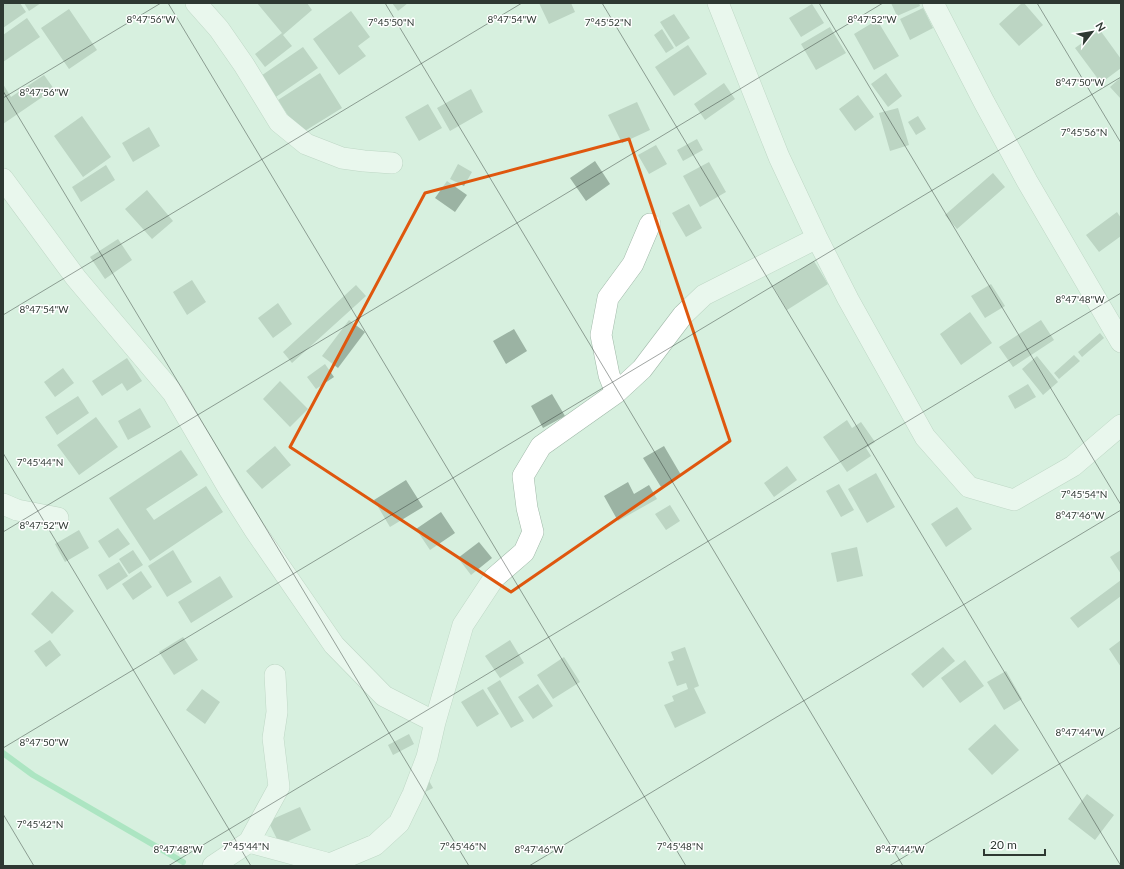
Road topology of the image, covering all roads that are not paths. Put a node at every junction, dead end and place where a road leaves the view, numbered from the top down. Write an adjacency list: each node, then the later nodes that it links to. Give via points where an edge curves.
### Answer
1 (196, 3): 4 (street, via 244,65 279,122 306,144 342,158)
2 (718, 3): 7 (street, via 779,157)
3 (933, 3): 8 (street, via 1027,181)
4 (392, 163)
5 (3, 179): 14 (street, via 76,278 173,393 254,529 334,645 384,696)
6 (650, 224): 9 (street, via 633,264 608,298 601,335 608,375)
7 (817, 238): 9 (street, via 704,295 683,315 642,368); 10 (street, via 925,437 969,487 1014,500 1073,466)
8 (1121, 342)
9 (616, 393): 14 (street, via 540,446 523,476 533,532 524,552 494,578 463,625)
10 (1121, 425)
11 (3, 504): 12 (street, via 17,510)
12 (58, 518)
13 (275, 675): 15 (street, via 277,712 273,738 279,787)
14 (435, 722): 15 (street, via 427,757 410,801 399,823 374,845 330,864)
15 (249, 842): 16 (street)
16 (213, 866)

